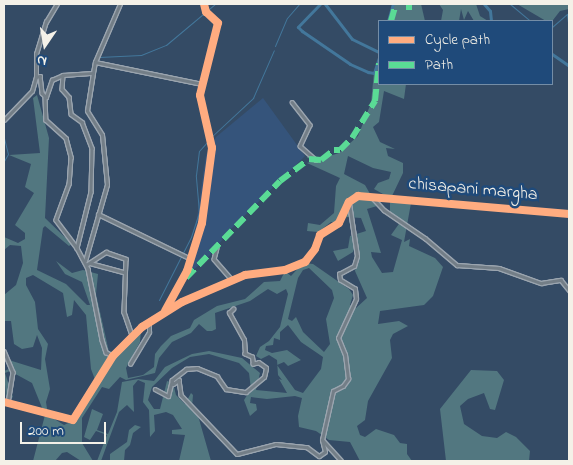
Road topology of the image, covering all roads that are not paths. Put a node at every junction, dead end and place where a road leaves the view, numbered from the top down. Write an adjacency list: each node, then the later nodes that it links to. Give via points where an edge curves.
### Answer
1 (57, 4): 7 (street, via 46,22 36,54)
2 (120, 4): 4 (street)
3 (204, 4): 8 (street, via 206,12 218,23)
4 (95, 62): 5 (street); 8 (street)
5 (92, 72): 6 (street); 15 (street, via 87,111 102,135 106,185)
6 (63, 75): 9 (street, via 52,80); 17 (street, via 62,89 69,97 70,114 82,122 92,148 92,192)
7 (36, 77): 9 (street, via 41,79); 11 (street, via 32,91)
8 (202, 84): 19 (street, via 200,95 212,148 202,223)
9 (44, 96): 17 (street, via 46,120 66,138 71,157 70,184 56,220)
10 (292, 102): 12 (street, via 310,125 300,146)
11 (4, 120)
12 (316, 160)
13 (373, 196): 14 (street, chisapani margha, via 358,196); 16 (street, chisapani margha); 24 (street, via 384,210 426,238 457,265 499,268 541,283 561,280)
14 (349, 202): 23 (street, via 339,223 320,235 305,262 285,270 258,272); 35 (street, via 357,256 354,266 339,274 340,280 355,289 356,299 338,338 346,355 348,379 333,391)
15 (98, 214): 19 (street); 21 (street)
16 (569, 214)
17 (77, 248): 21 (street)
18 (217, 248): 23 (street, via 214,259)
19 (191, 259): 26 (street)
20 (90, 262): 21 (street); 22 (street); 22 (street, via 106,252 126,259)
21 (85, 264): 30 (street, via 94,289 102,340 106,352)
22 (124, 272): 28 (street, via 124,312)
23 (232, 280): 26 (street)
24 (569, 290)
25 (233, 309): 32 (street, via 229,313 244,340 245,354 252,356 253,364 259,363 266,368 264,377 246,392 226,389 217,376 197,368 186,369)
26 (165, 311): 27 (street)
27 (148, 322): 28 (street); 31 (street, via 149,332)
28 (132, 335): 30 (street)
29 (4, 351): 34 (street, via 13,372)
30 (112, 356): 34 (street, via 72,420)
31 (130, 364)
32 (172, 380): 33 (street, via 168,396); 35 (street, via 173,384 179,380 181,395 237,454 276,444 307,447 319,456 325,452)
33 (156, 390)
34 (6, 403)
35 (322, 440): 36 (street)
36 (341, 461)

